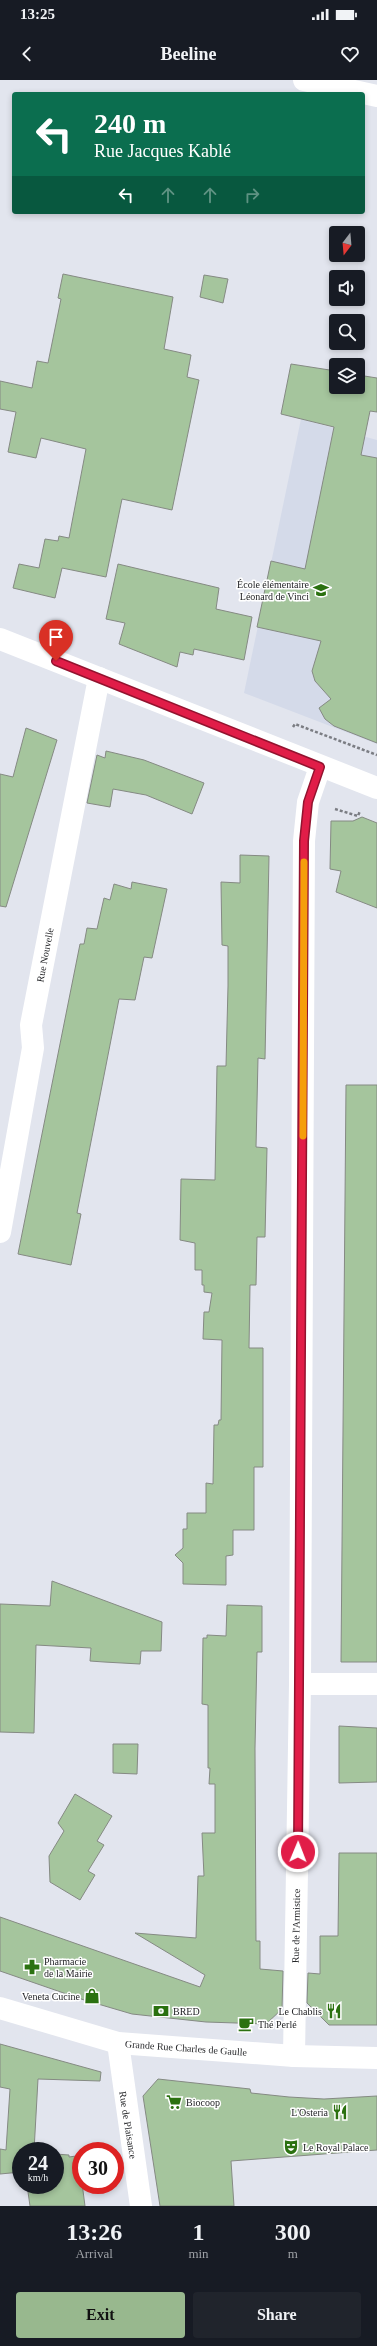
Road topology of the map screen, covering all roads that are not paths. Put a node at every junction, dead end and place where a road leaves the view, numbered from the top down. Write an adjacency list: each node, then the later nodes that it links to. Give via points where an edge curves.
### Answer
1 (304, 80): 2 (street)
2 (359, 92)
3 (365, 93): 4 (street)
4 (377, 96)
5 (0, 639): 6 (street)
6 (99, 678): 7 (street); 9 (street, Rue Nouvelle, via 31,1025 32,1048)
7 (320, 767): 8 (street); 10 (street, Rue de l'Armistice, via 308,802 304,841)
8 (377, 788)
9 (0, 1232)
10 (300, 1684): 11 (street); 14 (street, Rue de l'Armistice)
11 (377, 1684)
12 (0, 2008): 13 (street, Grande Rue Charles de Gaulle)
13 (118, 2043): 14 (street, Grande Rue Charles de Gaulle); 16 (street, Rue de Plaisance)
14 (294, 2056): 15 (street, Grande Rue Charles de Gaulle)
15 (377, 2058)
16 (140, 2206)

